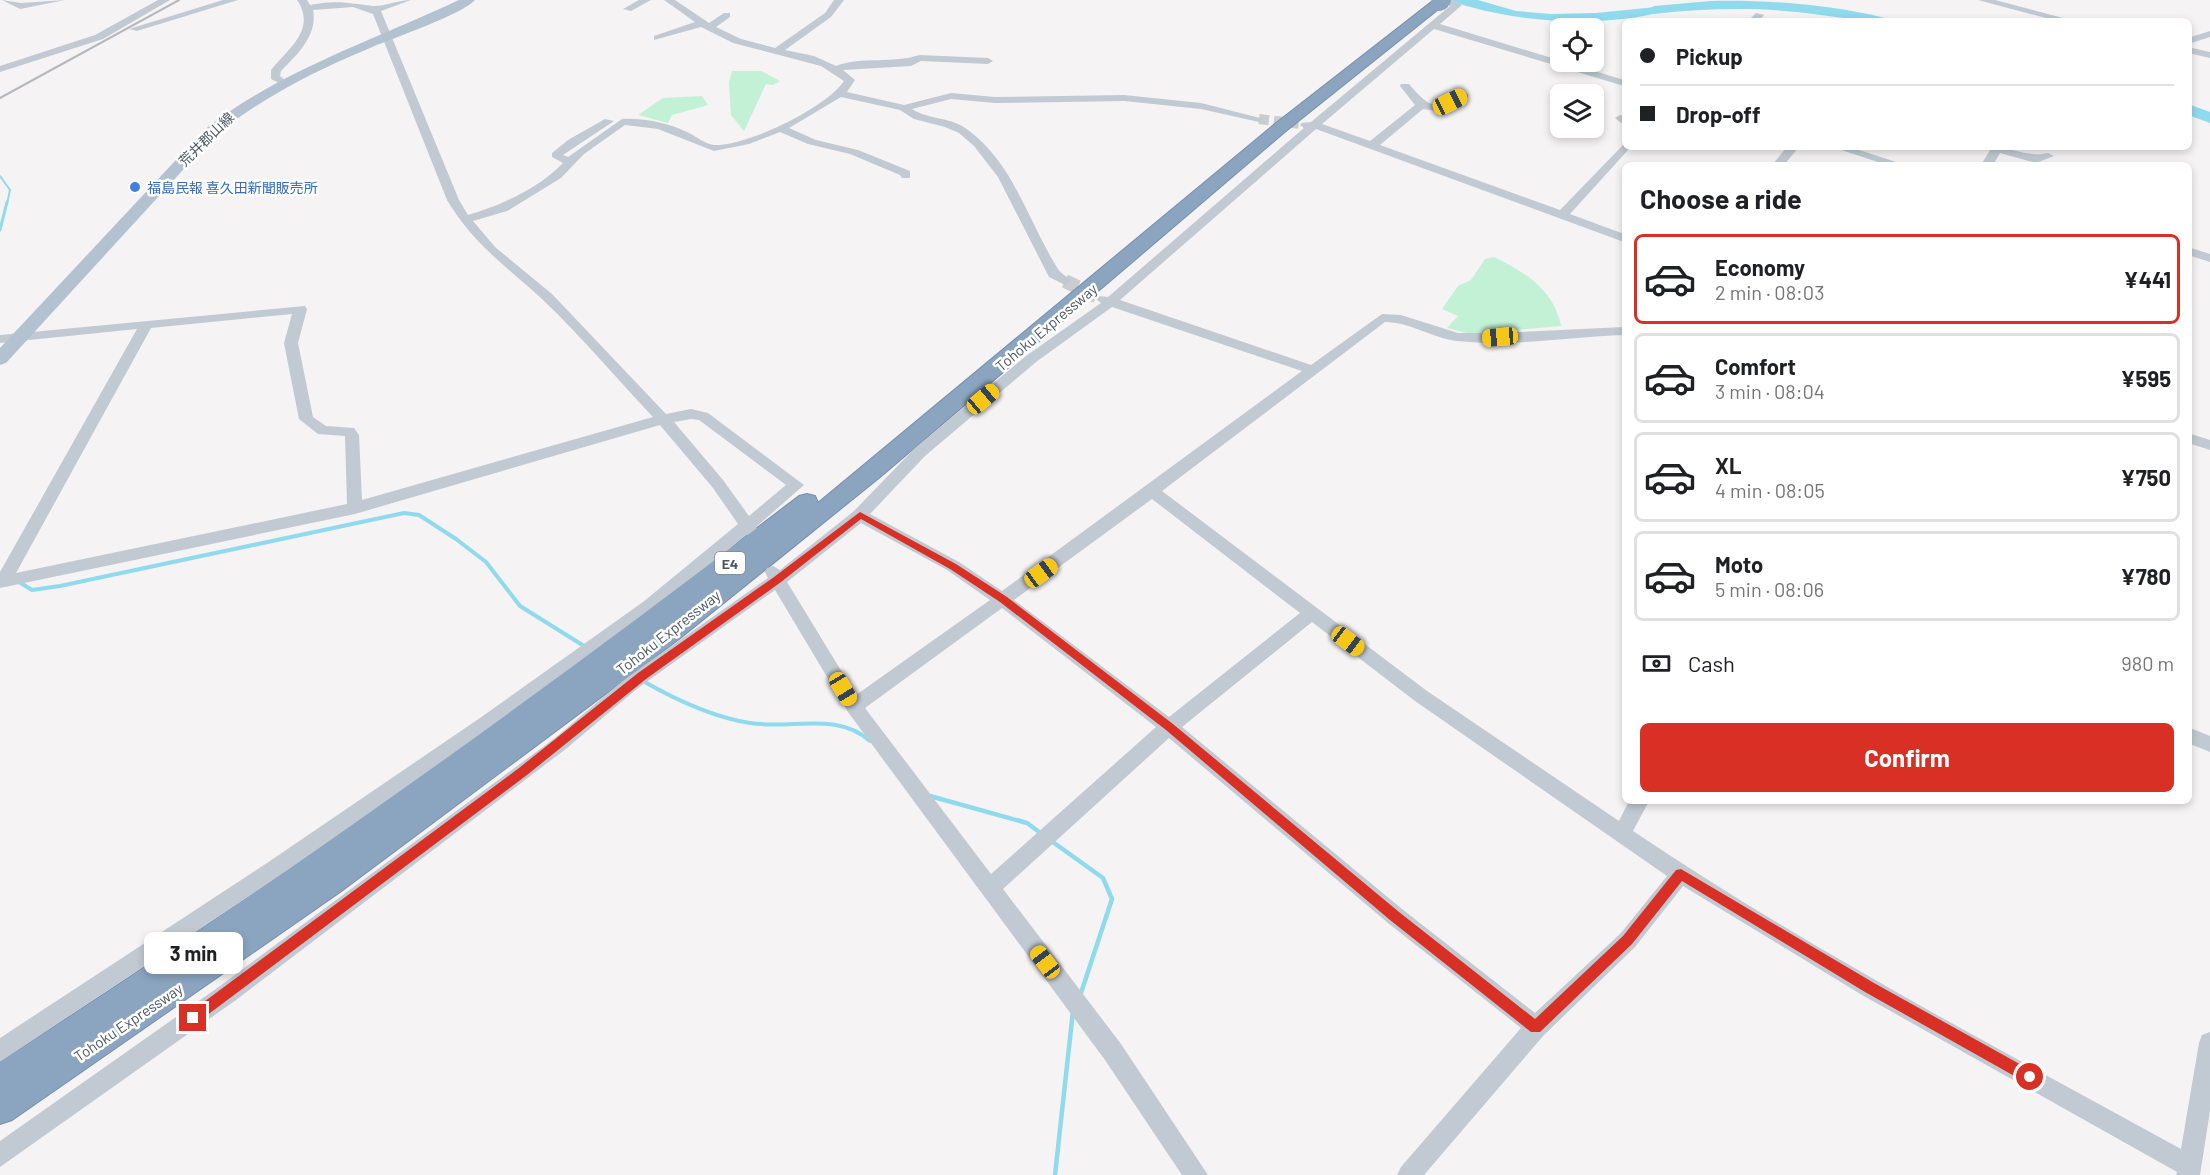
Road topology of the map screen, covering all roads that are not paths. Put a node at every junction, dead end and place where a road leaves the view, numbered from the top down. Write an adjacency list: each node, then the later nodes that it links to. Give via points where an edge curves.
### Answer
1 (8, 0): 2 (street, via 20,6)
2 (60, 0)
3 (165, 0): 28 (street, via 99,37)
4 (233, 0): 19 (street)
5 (406, 0): 15 (street)
6 (469, 0): 21 (main road, 荒井郡山線)
7 (646, 0): 14 (street)
8 (669, 0): 18 (street)
9 (839, 0): 25 (street, via 828,15)
10 (1983, 0): 17 (street)
11 (347, 1): 12 (street); 15 (street)
12 (305, 4): 31 (street, via 304,39 276,70 275,77)
13 (1437, 5): 30 (street); 39 (street); 85 (highway, Tohoku Expressway / E4, via 1268,123 856,464 656,620 357,838); 86 (highway, Tohoku Expressway / E4, via 1281,128 890,458 670,632 330,883)
14 (628, 9)
15 (374, 10): 21 (street)
16 (727, 15): 18 (street)
17 (2057, 18)
18 (706, 25): 22 (street); 25 (street, via 738,41)
19 (134, 30)
20 (2210, 34): 23 (street)
21 (386, 38): 31 (main road, 荒井郡山線); 51 (street, via 453,200)
22 (658, 38)
23 (2192, 40)
24 (2192, 51): 26 (street)
25 (776, 52): 29 (street, via 816,60)
26 (2210, 55)
27 (988, 61): 29 (street, via 919,58 911,63 847,65)
28 (0, 69)
29 (836, 69): 33 (street, via 850,80)
30 (1622, 81)
31 (283, 82): 59 (main road, 荒井郡山線, via 251,100 208,133)
32 (1405, 86): 35 (street)
33 (841, 94): 36 (street); 40 (street)
34 (1464, 96): 35 (street, via 1437,108)
35 (1421, 105): 41 (street)
36 (904, 108): 37 (street, via 951,96 995,100 1124,98 1201,106); 55 (street, via 921,118 954,125 981,145 1010,187 1054,274)
37 (1259, 119)
38 (1300, 124): 39 (street)
39 (1316, 125): 41 (street); 56 (street)
40 (779, 128): 49 (street, via 812,142 854,152); 51 (street, via 754,141 716,148 663,127 621,122 580,152 557,176 503,208)
41 (1373, 145): 50 (street)
42 (1622, 150): 50 (street)
43 (1790, 150): 47 (street)
44 (1848, 150): 48 (street)
45 (2006, 150): 46 (street, via 2031,159)
46 (2048, 156)
47 (1780, 162)
48 (1889, 162)
49 (906, 176)
50 (1562, 215): 52 (street)
51 (465, 220): 63 (street, via 491,250 547,297)
52 (1622, 237)
53 (2192, 253): 54 (street)
54 (2210, 258)
55 (1065, 281)
56 (1105, 300): 62 (street); 68 (street, via 929,445)
57 (146, 325): 59 (street); 67 (street, via 300,309 291,343 306,419 323,431 349,431 352,435); 71 (street)
58 (1622, 331): 62 (street, via 1480,339 1447,336 1396,317 1382,318)
59 (19, 338): 60 (street); 61 (main road, 荒井郡山線)
60 (0, 339)
61 (0, 359)
62 (1313, 370): 66 (street)
63 (663, 419): 67 (street); 69 (street, via 718,484); 69 (street, via 703,416 796,485)
64 (2192, 439): 65 (street)
65 (2210, 445)
66 (1152, 491): 72 (street); 73 (street)
67 (355, 508): 71 (street)
68 (860, 515): 70 (street); 72 (street, via 953,566)
69 (748, 527): 84 (street, via 649,607 486,723)
70 (776, 576): 74 (street); 87 (street, via 228,993)
71 (2, 581)
72 (1003, 600): 74 (street); 75 (street)
73 (1311, 614): 75 (street); 79 (street, via 1421,696)
74 (854, 707): 81 (street)
75 (1169, 727): 81 (street); 82 (street, via 1386,909)
76 (2192, 737): 77 (street)
77 (2210, 744)
78 (1637, 804): 79 (street)
79 (1622, 833): 80 (street)
80 (1681, 874): 82 (street, via 1628,940); 88 (street, via 1870,988)
81 (989, 888): 89 (street, via 1113,1052)
82 (1536, 1027): 90 (street)
83 (2210, 1043): 88 (street)
84 (0, 1052)
85 (0, 1081)
86 (0, 1108)
87 (0, 1155)
88 (2189, 1171)
89 (1197, 1175)
90 (1409, 1175)

